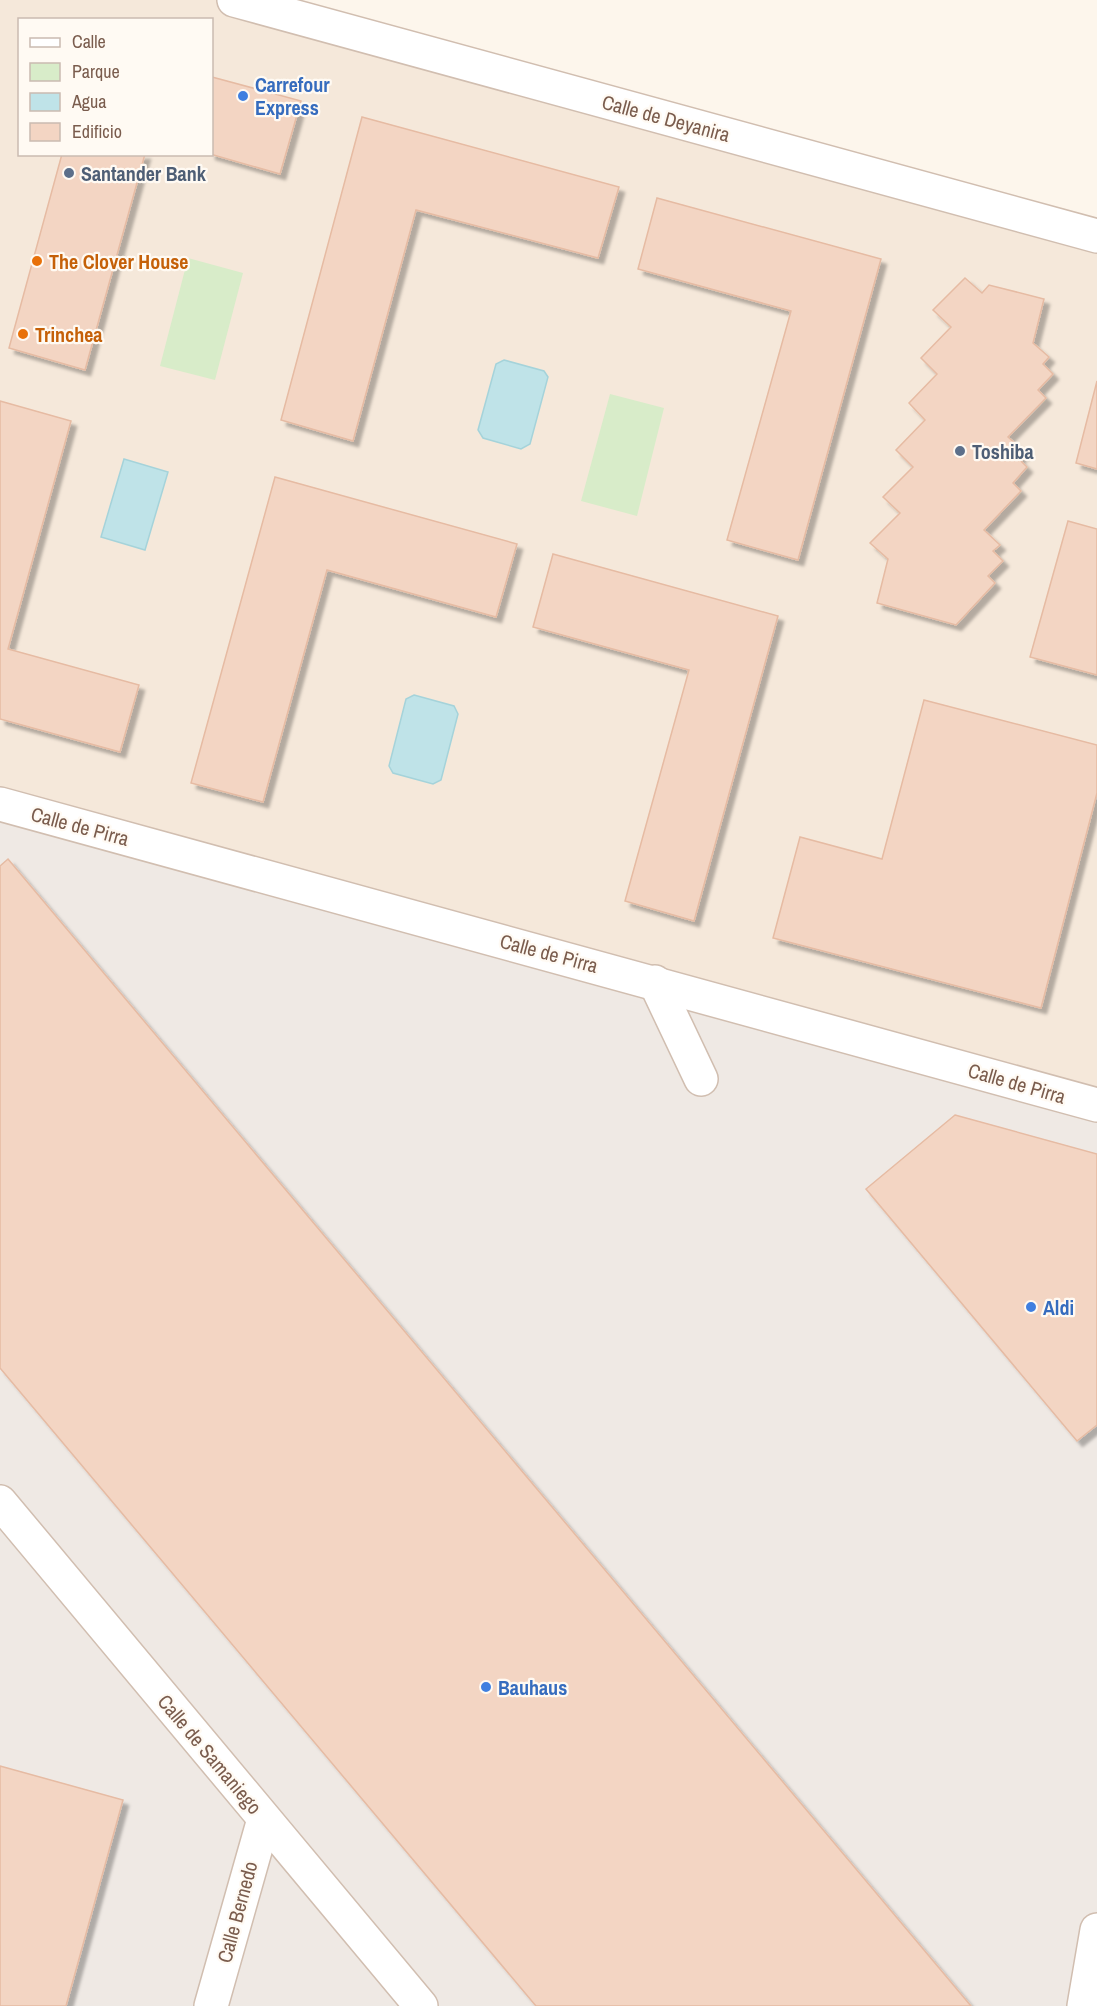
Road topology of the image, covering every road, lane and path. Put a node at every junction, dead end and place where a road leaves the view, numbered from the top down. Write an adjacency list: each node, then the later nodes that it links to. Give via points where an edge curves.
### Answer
1 (234, 0): 2 (street, Calle de Deyanira)
2 (1097, 236)
3 (0, 804): 4 (street, Calle de Pirra)
4 (655, 982): 5 (street); 6 (street, Calle de Pirra)
5 (701, 1079)
6 (1097, 1105)
7 (0, 1502): 8 (street, Calle de Samaniego)
8 (264, 1819): 10 (street, Calle Bernedo); 11 (street, Calle de Samaniego)
9 (1097, 1930): 12 (street)
10 (212, 2006)
11 (421, 2006)
12 (1084, 2006)

